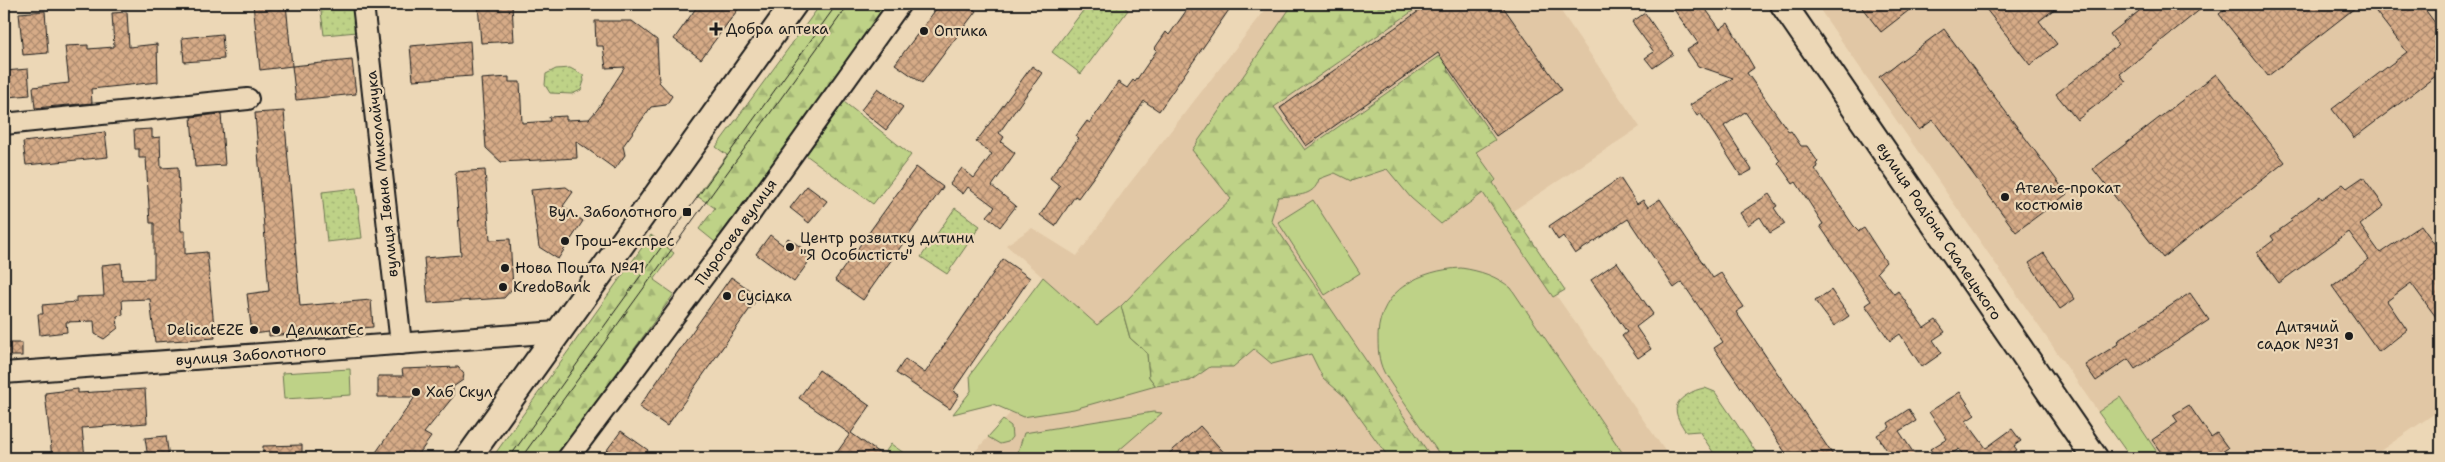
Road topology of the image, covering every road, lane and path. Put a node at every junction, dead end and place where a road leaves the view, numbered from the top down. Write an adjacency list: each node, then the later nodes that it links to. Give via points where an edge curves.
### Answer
1 (363, 4): 8 (street, вулиця Івана Миколайчука)
2 (794, 4): 7 (main road)
3 (900, 4): 11 (street, Пирогова вулиця, via 742,225)
4 (1783, 4): 12 (main road, вулиця Родіона Скалецького)
5 (248, 99): 6 (street)
6 (4, 124)
7 (558, 332): 8 (street, вулиця Заболотного); 10 (main road)
8 (401, 344): 9 (street, вулиця Заболотного)
9 (4, 372)
10 (468, 458)
11 (568, 458)
12 (2095, 458)

